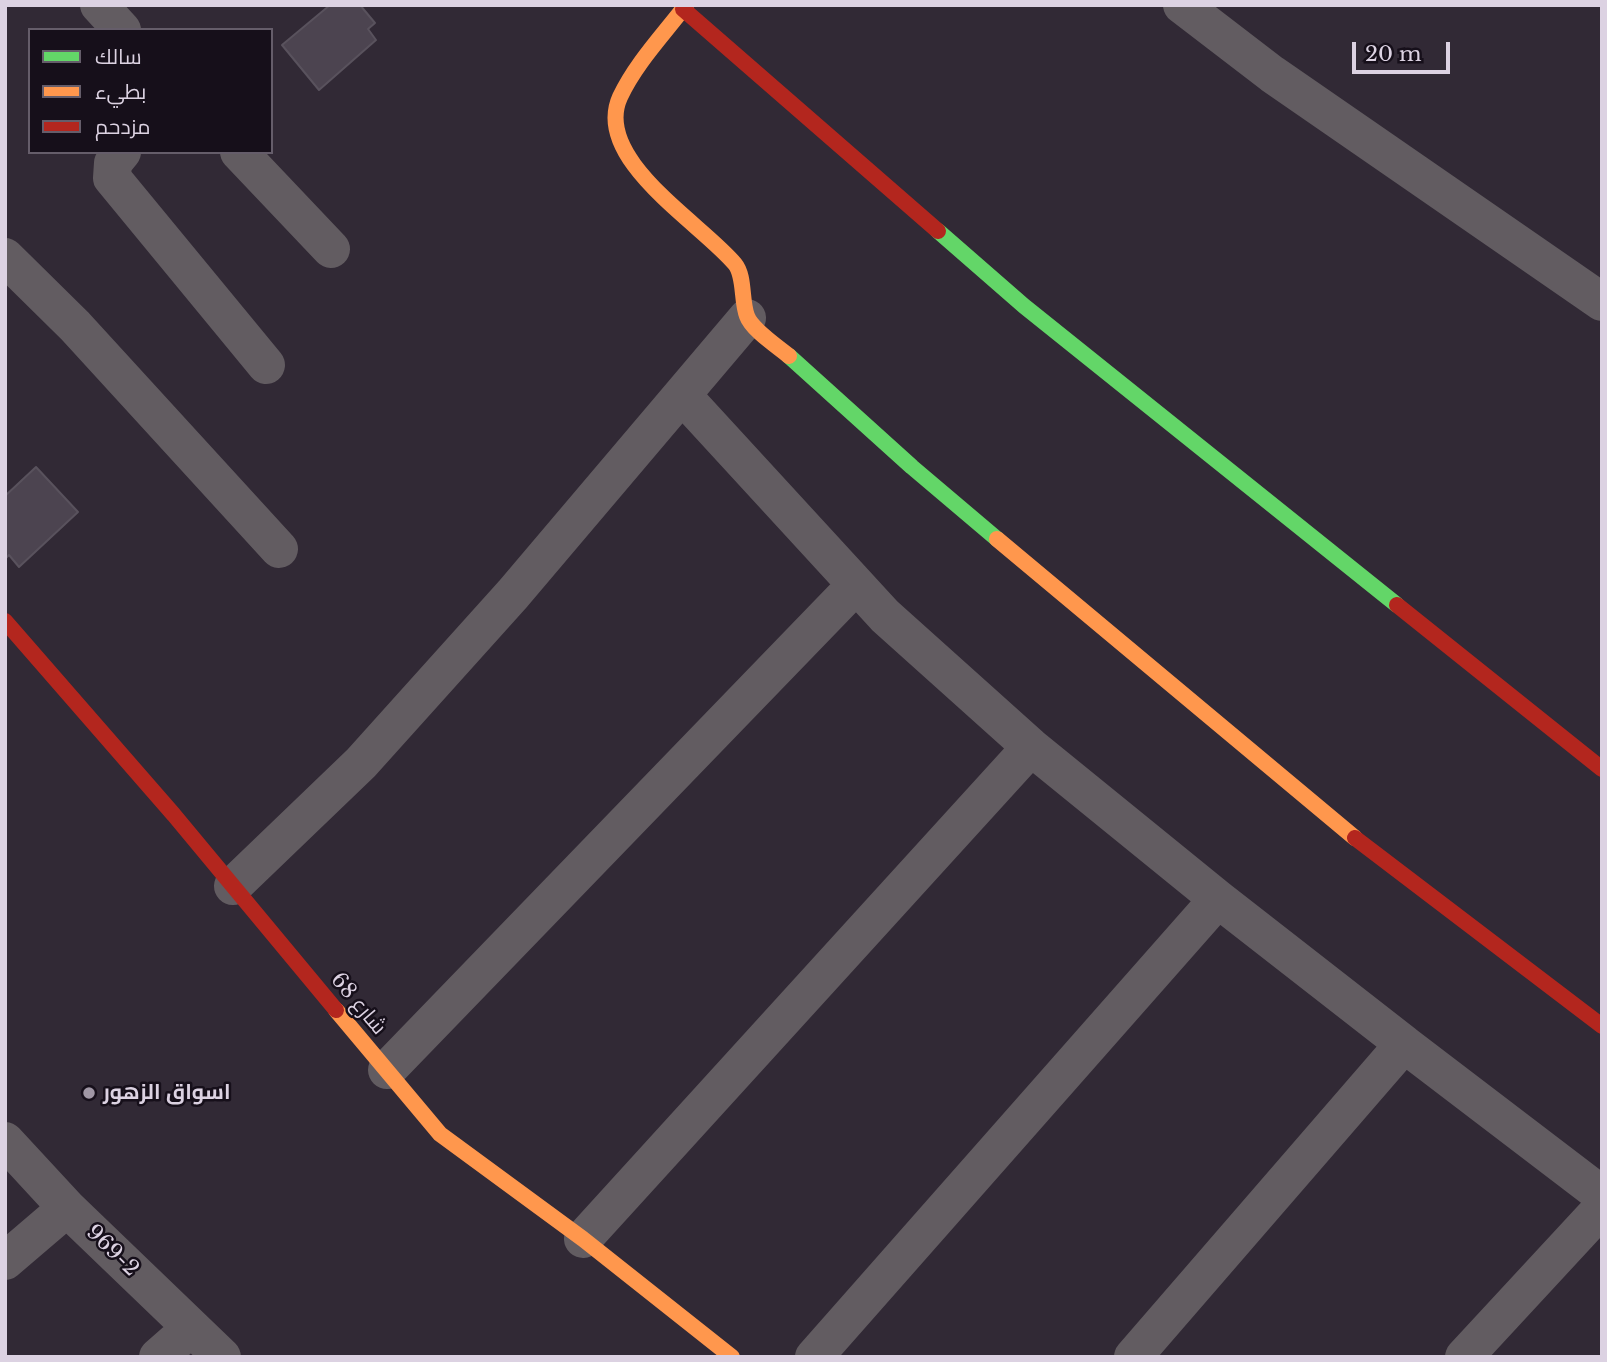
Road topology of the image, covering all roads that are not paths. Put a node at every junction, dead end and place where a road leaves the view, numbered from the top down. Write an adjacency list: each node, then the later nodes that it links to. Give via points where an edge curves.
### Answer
1 (99, 5): 4 (street)
2 (1182, 5): 9 (street, via 1272,74)
3 (684, 7): 10 (street, via 633,74 619,99 615,121 621,147 649,182 737,267); 17 (street, via 1024,306)
4 (120, 28)
5 (120, 154): 11 (street, via 113,163 112,178)
6 (241, 154): 7 (street)
7 (331, 249)
8 (5, 257): 13 (street, via 75,326)
9 (1602, 302)
10 (747, 318): 12 (street); 20 (street, via 912,467 1349,833)
11 (266, 365)
12 (682, 395): 14 (street); 18 (street, via 513,594 360,763)
13 (279, 549)
14 (856, 585): 16 (street, via 885,617); 22 (street)
15 (5, 621): 18 (street, شارع 68)
16 (1031, 747): 19 (street); 27 (street)
17 (1602, 769)
18 (233, 886): 22 (street, شارع 68)
19 (1219, 899): 21 (street); 33 (street)
20 (1602, 1026)
21 (1405, 1044): 24 (street); 34 (street)
22 (387, 1070): 27 (street, شارع 68, via 440,1134)
23 (5, 1141): 25 (street, 969-2)
24 (1602, 1195)
25 (67, 1208): 28 (street); 29 (street, 969-2)
26 (1602, 1208): 35 (street)
27 (583, 1239): 32 (street, شارع 68)
28 (5, 1261)
29 (191, 1328): 30 (street); 31 (street, 969-2)
30 (158, 1357)
31 (222, 1357)
32 (732, 1357)
33 (814, 1357)
34 (1133, 1357)
35 (1464, 1357)

